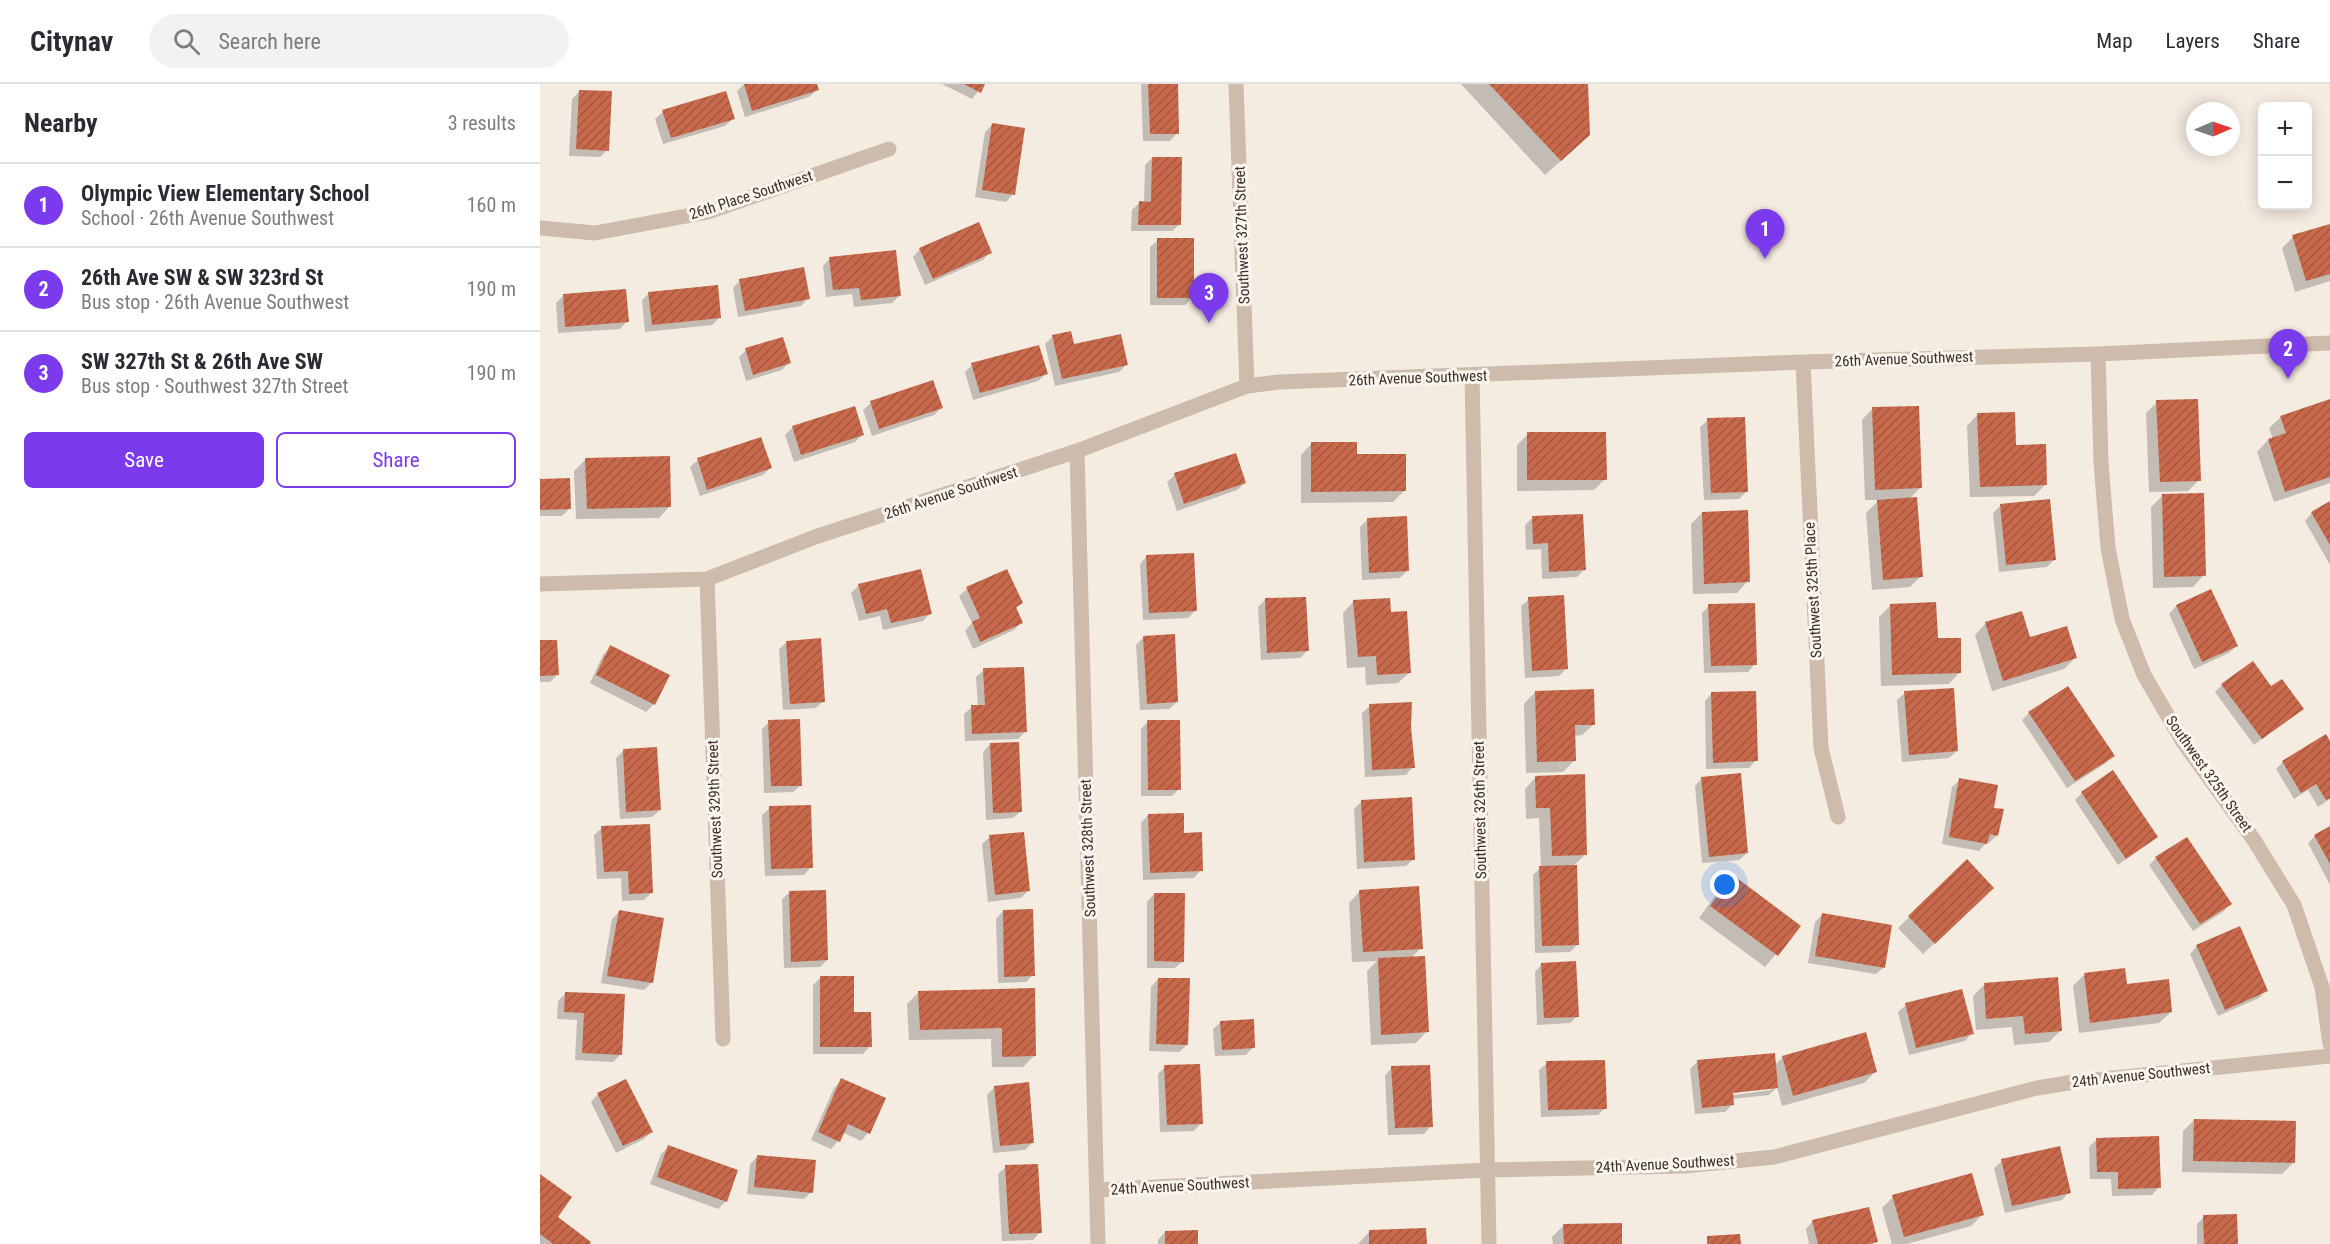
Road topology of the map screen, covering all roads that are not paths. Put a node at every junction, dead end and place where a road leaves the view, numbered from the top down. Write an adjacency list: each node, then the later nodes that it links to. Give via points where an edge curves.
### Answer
1 (1236, 84): 8 (street, Southwest 327th Street)
2 (889, 149): 3 (street, 26th Place Southwest, via 708,212 595,233)
3 (540, 228)
4 (2330, 344): 5 (street, 26th Avenue Southwest)
5 (2098, 354): 6 (street, 26th Avenue Southwest); 14 (street, Southwest 325th Street, via 2108,548 2122,619 2144,675 2183,742 2254,840 2294,905 2322,987)
6 (1803, 362): 7 (street, 26th Avenue Southwest); 12 (street, Southwest 325th Place, via 1821,748)
7 (1472, 376): 8 (street, 26th Avenue Southwest); 16 (street, Southwest 326th Street)
8 (1247, 386): 9 (street, 26th Avenue Southwest)
9 (1077, 451): 10 (street, 26th Avenue Southwest, via 815,537); 17 (street, Southwest 328th Street)
10 (707, 579): 11 (street, 26th Avenue Southwest); 13 (street, Southwest 329th Street)
11 (540, 584)
12 (1838, 817)
13 (723, 1040)
14 (2330, 1044)
15 (2330, 1056): 16 (street, 24th Avenue Southwest, via 2055,1085 1774,1157 1685,1166)
16 (1486, 1170): 17 (street, 24th Avenue Southwest); 19 (street, Southwest 326th Street)
17 (1097, 1190): 18 (street, Southwest 328th Street)
18 (1098, 1244)
19 (1489, 1244)

